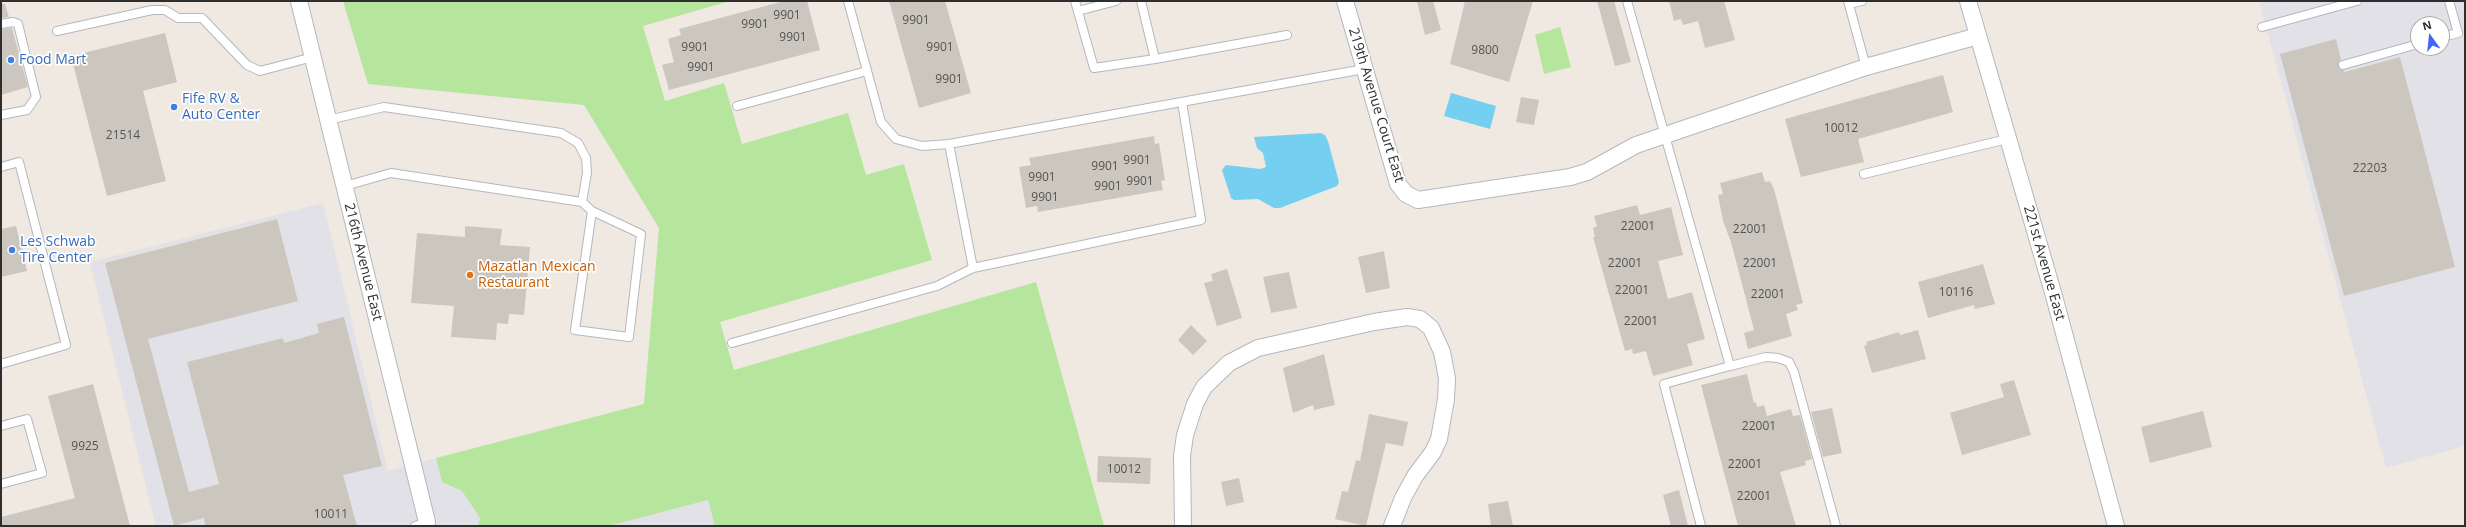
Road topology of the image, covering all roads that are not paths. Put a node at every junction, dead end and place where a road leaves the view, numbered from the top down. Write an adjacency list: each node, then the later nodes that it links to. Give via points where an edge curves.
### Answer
1 (299, 1): 21 (street, 216th Avenue East)
2 (848, 1): 26 (lane)
3 (1075, 1): 13 (lane)
4 (1116, 1): 13 (lane)
5 (1141, 1): 22 (lane)
6 (1345, 1): 25 (street, 219th Avenue Court East)
7 (1627, 1): 31 (lane)
8 (1862, 1): 12 (lane)
9 (1968, 1): 19 (street, 221st Avenue East)
10 (2357, 1): 15 (lane)
11 (2449, 1): 18 (lane, via 2458,33)
12 (1849, 3): 24 (lane)
13 (1078, 12): 22 (lane, via 1094,68)
14 (1, 24): 29 (lane, via 18,24 36,97 27,110)
15 (2262, 27)
16 (57, 31): 21 (lane, via 152,10 165,10 178,18 202,18 247,65 260,71)
17 (1287, 35): 22 (lane)
18 (2450, 35)
19 (1978, 36): 24 (street); 32 (street, 221st Avenue East)
20 (2410, 46): 23 (lane)
21 (313, 56): 30 (street, 216th Avenue East)
22 (1156, 59)
23 (2343, 64)
24 (1866, 67): 31 (street)
25 (1364, 69): 27 (lane); 31 (street, 219th Avenue Court East, via 1398,184 1406,194 1418,200 1557,181 1587,172 1636,145)
26 (867, 71): 28 (lane); 33 (lane, via 881,122 896,139 922,146)
27 (1182, 102): 33 (lane); 39 (lane, via 1201,220)
28 (737, 106)
29 (1, 115)
30 (328, 120): 36 (street, 216th Avenue East); 37 (lane, via 384,107 561,133 578,143 586,158 587,173)
31 (1665, 136): 42 (lane)
32 (2007, 139): 35 (lane); 50 (street, 221st Avenue East, via 2054,296)
33 (949, 144): 39 (lane)
34 (1, 167): 41 (lane, via 19,162 66,345)
35 (1864, 174)
36 (345, 186): 37 (lane, via 392,173); 45 (street, 216th Avenue East)
37 (582, 202): 38 (lane)
38 (592, 211): 38 (lane, via 575,330 630,337 641,234)
39 (973, 268): 40 (lane, via 937,286)
40 (732, 343)
41 (1, 364)
42 (1730, 366): 48 (lane, via 1664,384); 49 (lane, via 1766,357 1789,362 1794,372)
43 (1, 426): 44 (lane, via 27,419 42,473)
44 (1, 484)
45 (423, 525)
46 (1183, 526): 47 (street, via 1182,456 1194,404 1204,387 1229,363 1258,348 1407,317 1420,319 1431,328 1442,352 1447,378 1446,399 1439,439 1403,498)
47 (1392, 526)
48 (1701, 526)
49 (1836, 526)
50 (2116, 526)

